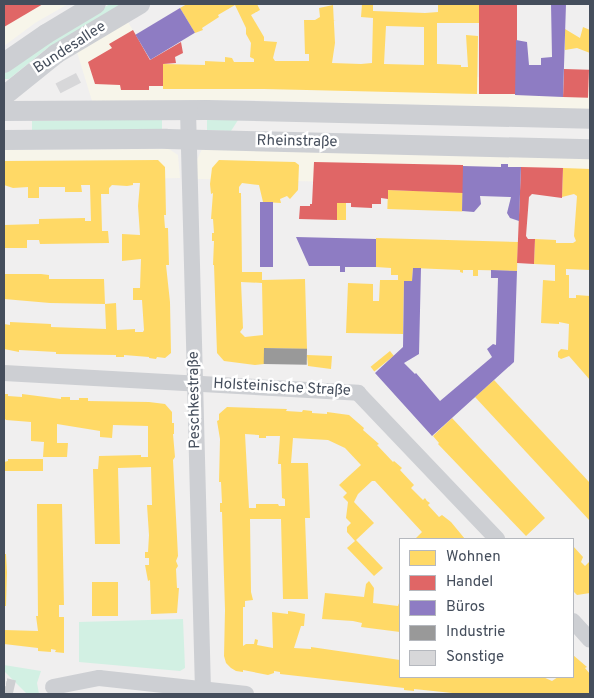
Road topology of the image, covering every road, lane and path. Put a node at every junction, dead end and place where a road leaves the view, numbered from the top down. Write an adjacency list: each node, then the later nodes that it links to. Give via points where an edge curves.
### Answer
1 (96, 4): 3 (street, Bundesallee)
2 (140, 4): 4 (street, Bundesallee, via 56,54)
3 (4, 63)
4 (4, 96)
5 (4, 110): 6 (street, Rheinstraße)
6 (188, 110): 7 (street, Rheinstraße); 8 (street, Peschkestraße)
7 (590, 119)
8 (188, 139): 9 (street, Rheinstraße); 10 (street, Rheinstraße); 12 (street, Peschkestraße)
9 (4, 140)
10 (590, 149)
11 (4, 373): 12 (street, Holsteinische Straße)
12 (194, 383): 13 (street, Holsteinische Straße, via 361,394); 15 (street, Peschkestraße)
13 (496, 538)
14 (53, 687): 15 (street, via 99,678)
15 (203, 689): 16 (street)
16 (246, 694)

